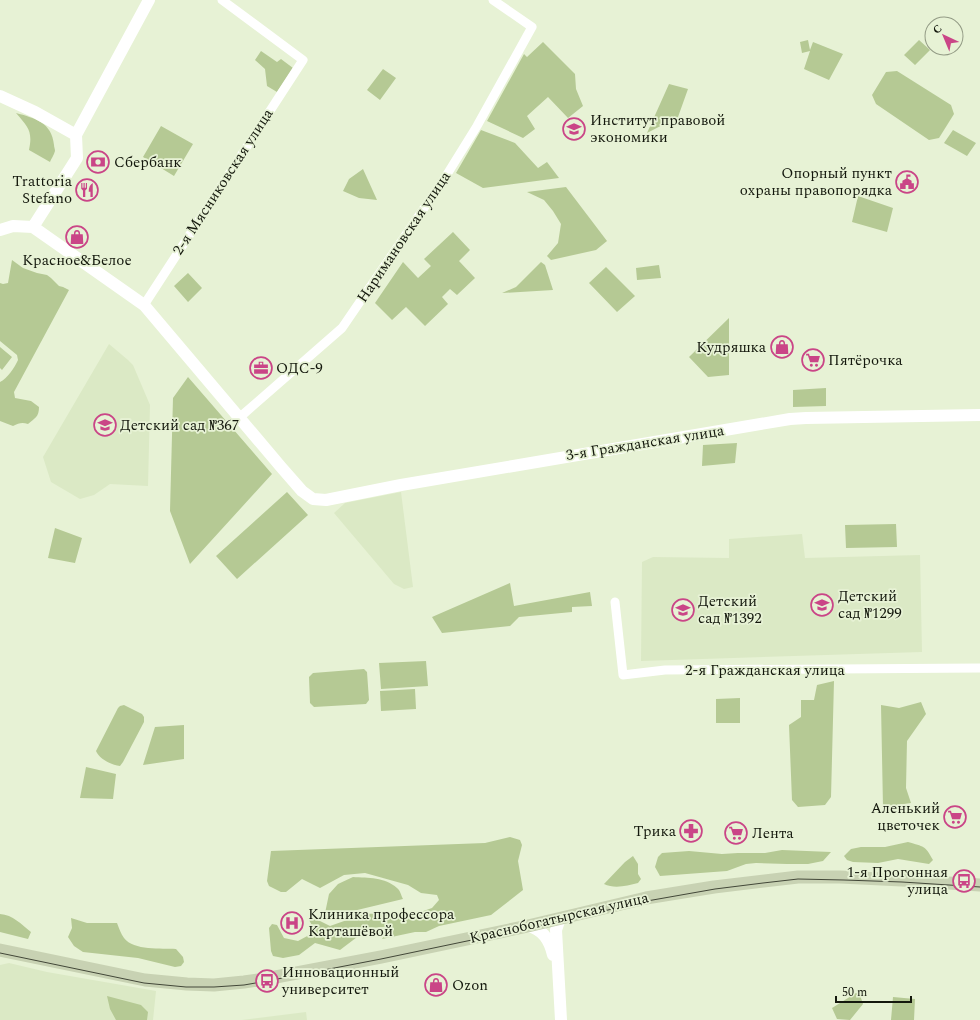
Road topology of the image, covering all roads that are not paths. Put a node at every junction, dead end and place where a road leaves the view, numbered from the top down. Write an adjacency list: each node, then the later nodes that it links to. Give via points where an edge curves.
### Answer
1 (149, 0): 5 (street)
2 (222, 0): 10 (street, 2-я Мясниковская улица, via 303,60)
3 (493, 0): 12 (street, Наримановская улица, via 532,27 477,126 446,176 342,328)
4 (0, 96): 5 (street)
5 (76, 135): 8 (street, via 77,158)
6 (0, 220): 7 (street)
7 (13, 226): 8 (street); 9 (street)
8 (33, 227): 10 (street)
9 (0, 230)
10 (144, 304): 12 (street)
11 (980, 415): 12 (street, 3-я Гражданская улица, via 790,419 326,500 313,499 302,491)
12 (239, 418)
13 (615, 602): 14 (street, 2-я Гражданская улица, via 623,675 665,670)
14 (980, 668)
15 (980, 885): 16 (main road, Краснобогатырская улица, via 869,878 798,877 646,898)
16 (562, 918): 17 (main road, Краснобогатырская улица); 19 (street, via 556,930)
17 (528, 926): 18 (main road, Краснобогатырская улица, via 275,977 214,984 145,980); 19 (street, via 543,933 550,945)
18 (0, 950)
19 (558, 975): 20 (street)
20 (561, 1020)

